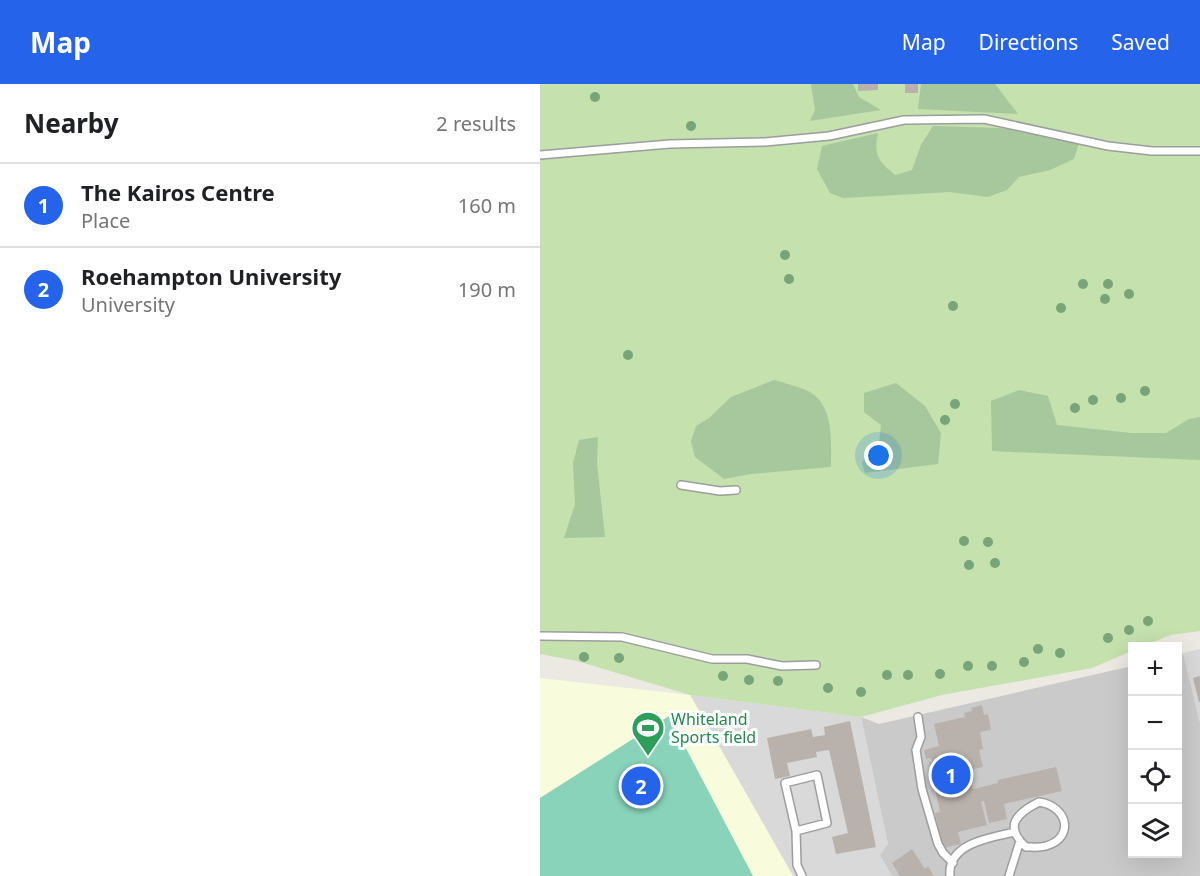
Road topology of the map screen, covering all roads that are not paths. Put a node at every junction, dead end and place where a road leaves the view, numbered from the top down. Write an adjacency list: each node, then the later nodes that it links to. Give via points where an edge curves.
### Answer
1 (1200, 151): 2 (lane, via 1108,146 984,119 904,120 829,136)
2 (540, 155)
3 (681, 484): 4 (lane)
4 (736, 490)
5 (540, 636): 6 (lane, via 622,637 712,659 747,658 783,666)
6 (816, 665)
7 (918, 717): 11 (lane, via 921,737 916,750 922,789 938,844)
8 (796, 831): 8 (lane, via 785,783 817,775 827,823); 12 (lane, via 797,865)
9 (1015, 832): 10 (lane); 10 (lane, via 1016,820 1023,811 1039,802 1051,804 1062,813 1063,831 1056,841 1035,847 1026,847); 11 (lane, via 976,841)
10 (1020, 841): 14 (lane)
11 (953, 863): 13 (lane)
12 (802, 876)
13 (950, 876)
14 (1009, 876)

